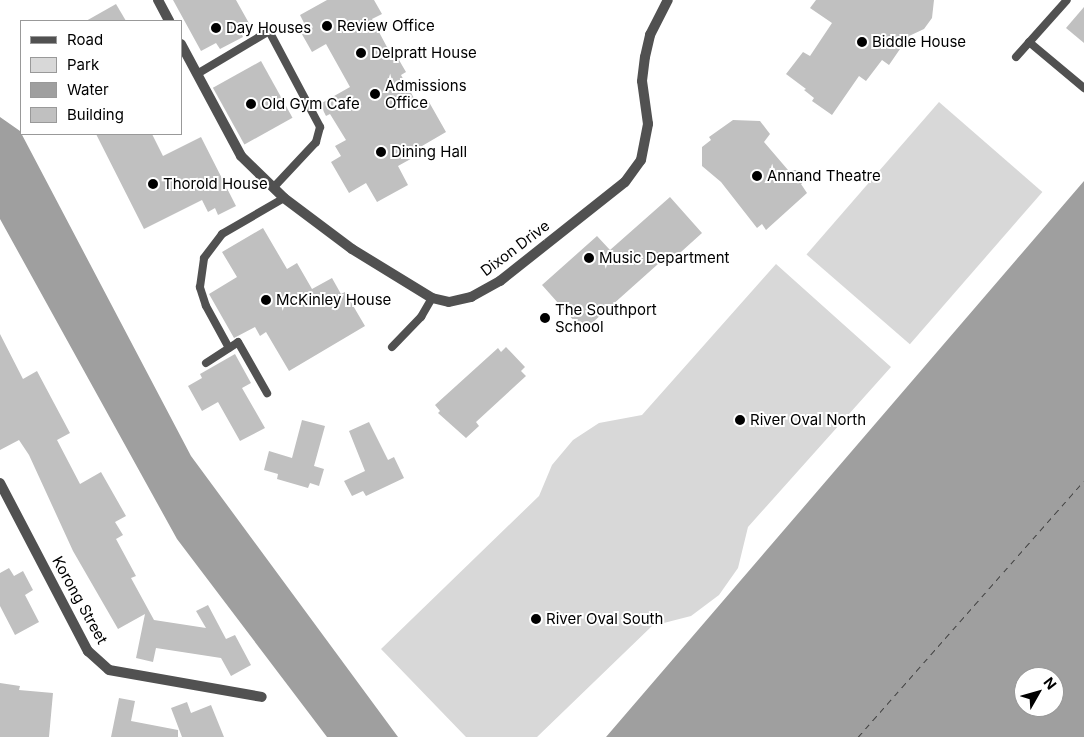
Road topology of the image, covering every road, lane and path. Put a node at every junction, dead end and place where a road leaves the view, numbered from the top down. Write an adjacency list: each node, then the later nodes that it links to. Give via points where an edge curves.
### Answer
1 (158, 0): 4 (street)
2 (668, 0): 12 (street, Dixon Drive, via 650,35 645,57 642,81 648,124 641,160 625,182 500,281 471,297 449,302)
3 (1066, 0): 5 (lane)
4 (168, 20)
5 (1029, 42): 7 (lane); 9 (lane)
6 (182, 46): 8 (street, Dixon Drive)
7 (1016, 57)
8 (197, 74): 10 (street, Dixon Drive, via 241,156); 10 (lane, via 269,31 320,127 316,142)
9 (1084, 88)
10 (274, 187): 11 (street, Dixon Drive)
11 (284, 198): 12 (street, Dixon Drive, via 352,249); 14 (lane, via 222,234 204,258 200,286 206,306)
12 (432, 298): 13 (lane, via 420,317)
13 (392, 347)
14 (229, 348): 15 (lane); 16 (lane, via 238,342)
15 (206, 363)
16 (267, 393)
17 (0, 483): 18 (street, Korong Street, via 88,651 109,670)
18 (262, 697)

